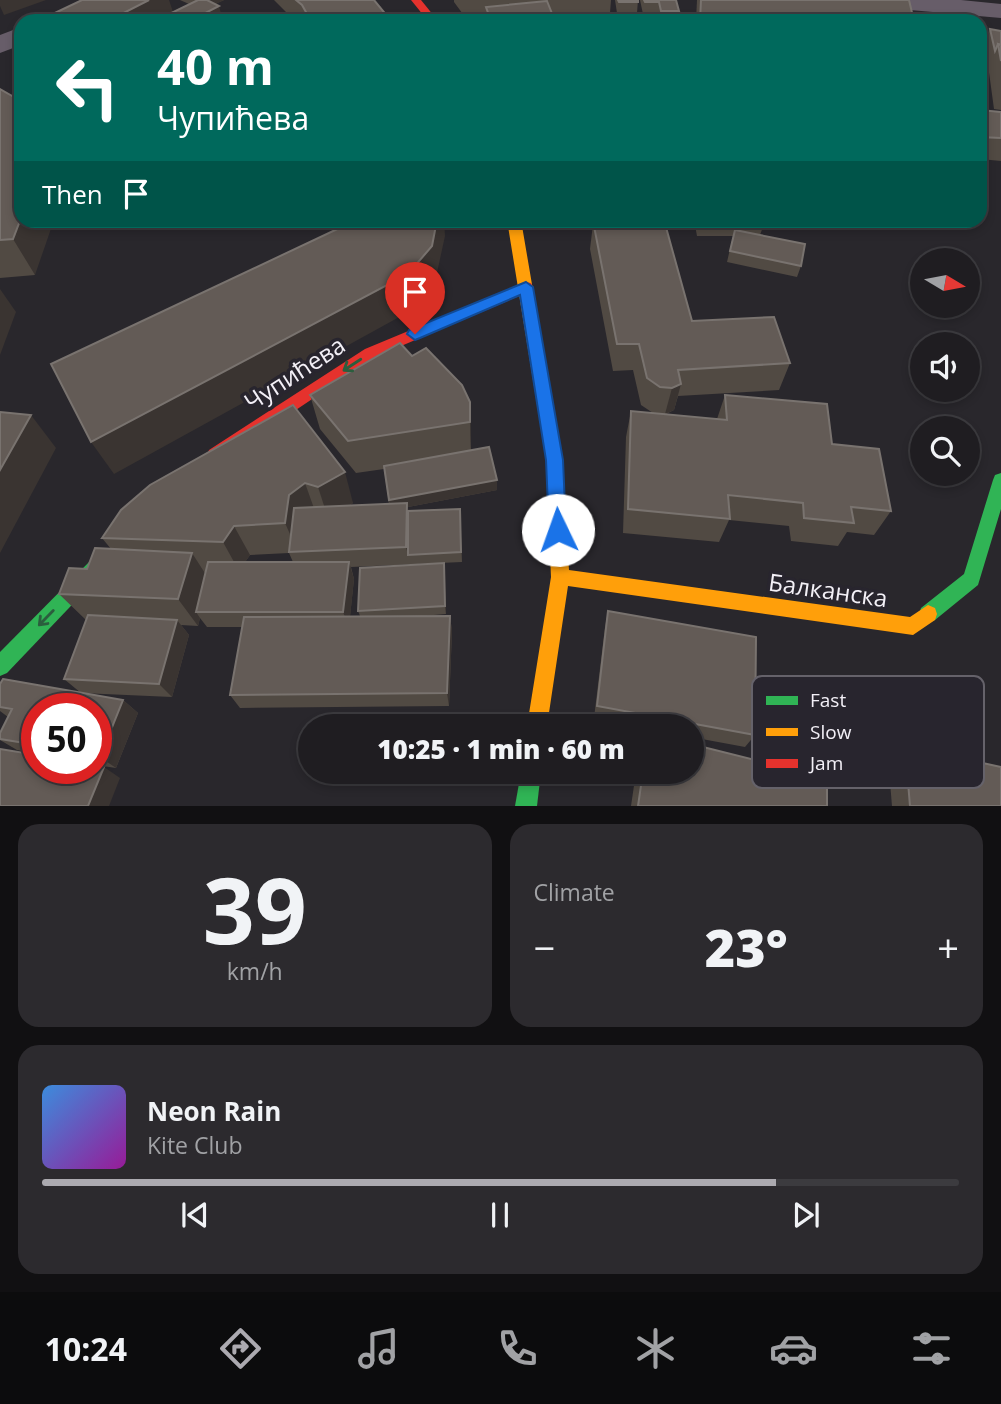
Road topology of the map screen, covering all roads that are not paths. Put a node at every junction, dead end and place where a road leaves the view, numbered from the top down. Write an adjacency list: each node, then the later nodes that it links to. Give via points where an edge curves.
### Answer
1 (416, 0): 4 (street)
2 (876, 0): 3 (street)
3 (1001, 11)
4 (427, 14)
5 (515, 228): 6 (street)
6 (526, 287): 7 (street, Чупићева, one-way to 7, via 370,353 223,447); 10 (street, via 554,460)
7 (203, 466)
8 (1001, 480): 10 (street, Балканска, via 972,579 913,626)
9 (113, 551): 11 (street, one-way to 11)
10 (560, 577): 12 (street)
11 (0, 666)
12 (539, 714)
13 (529, 784): 14 (street)
14 (526, 806)

